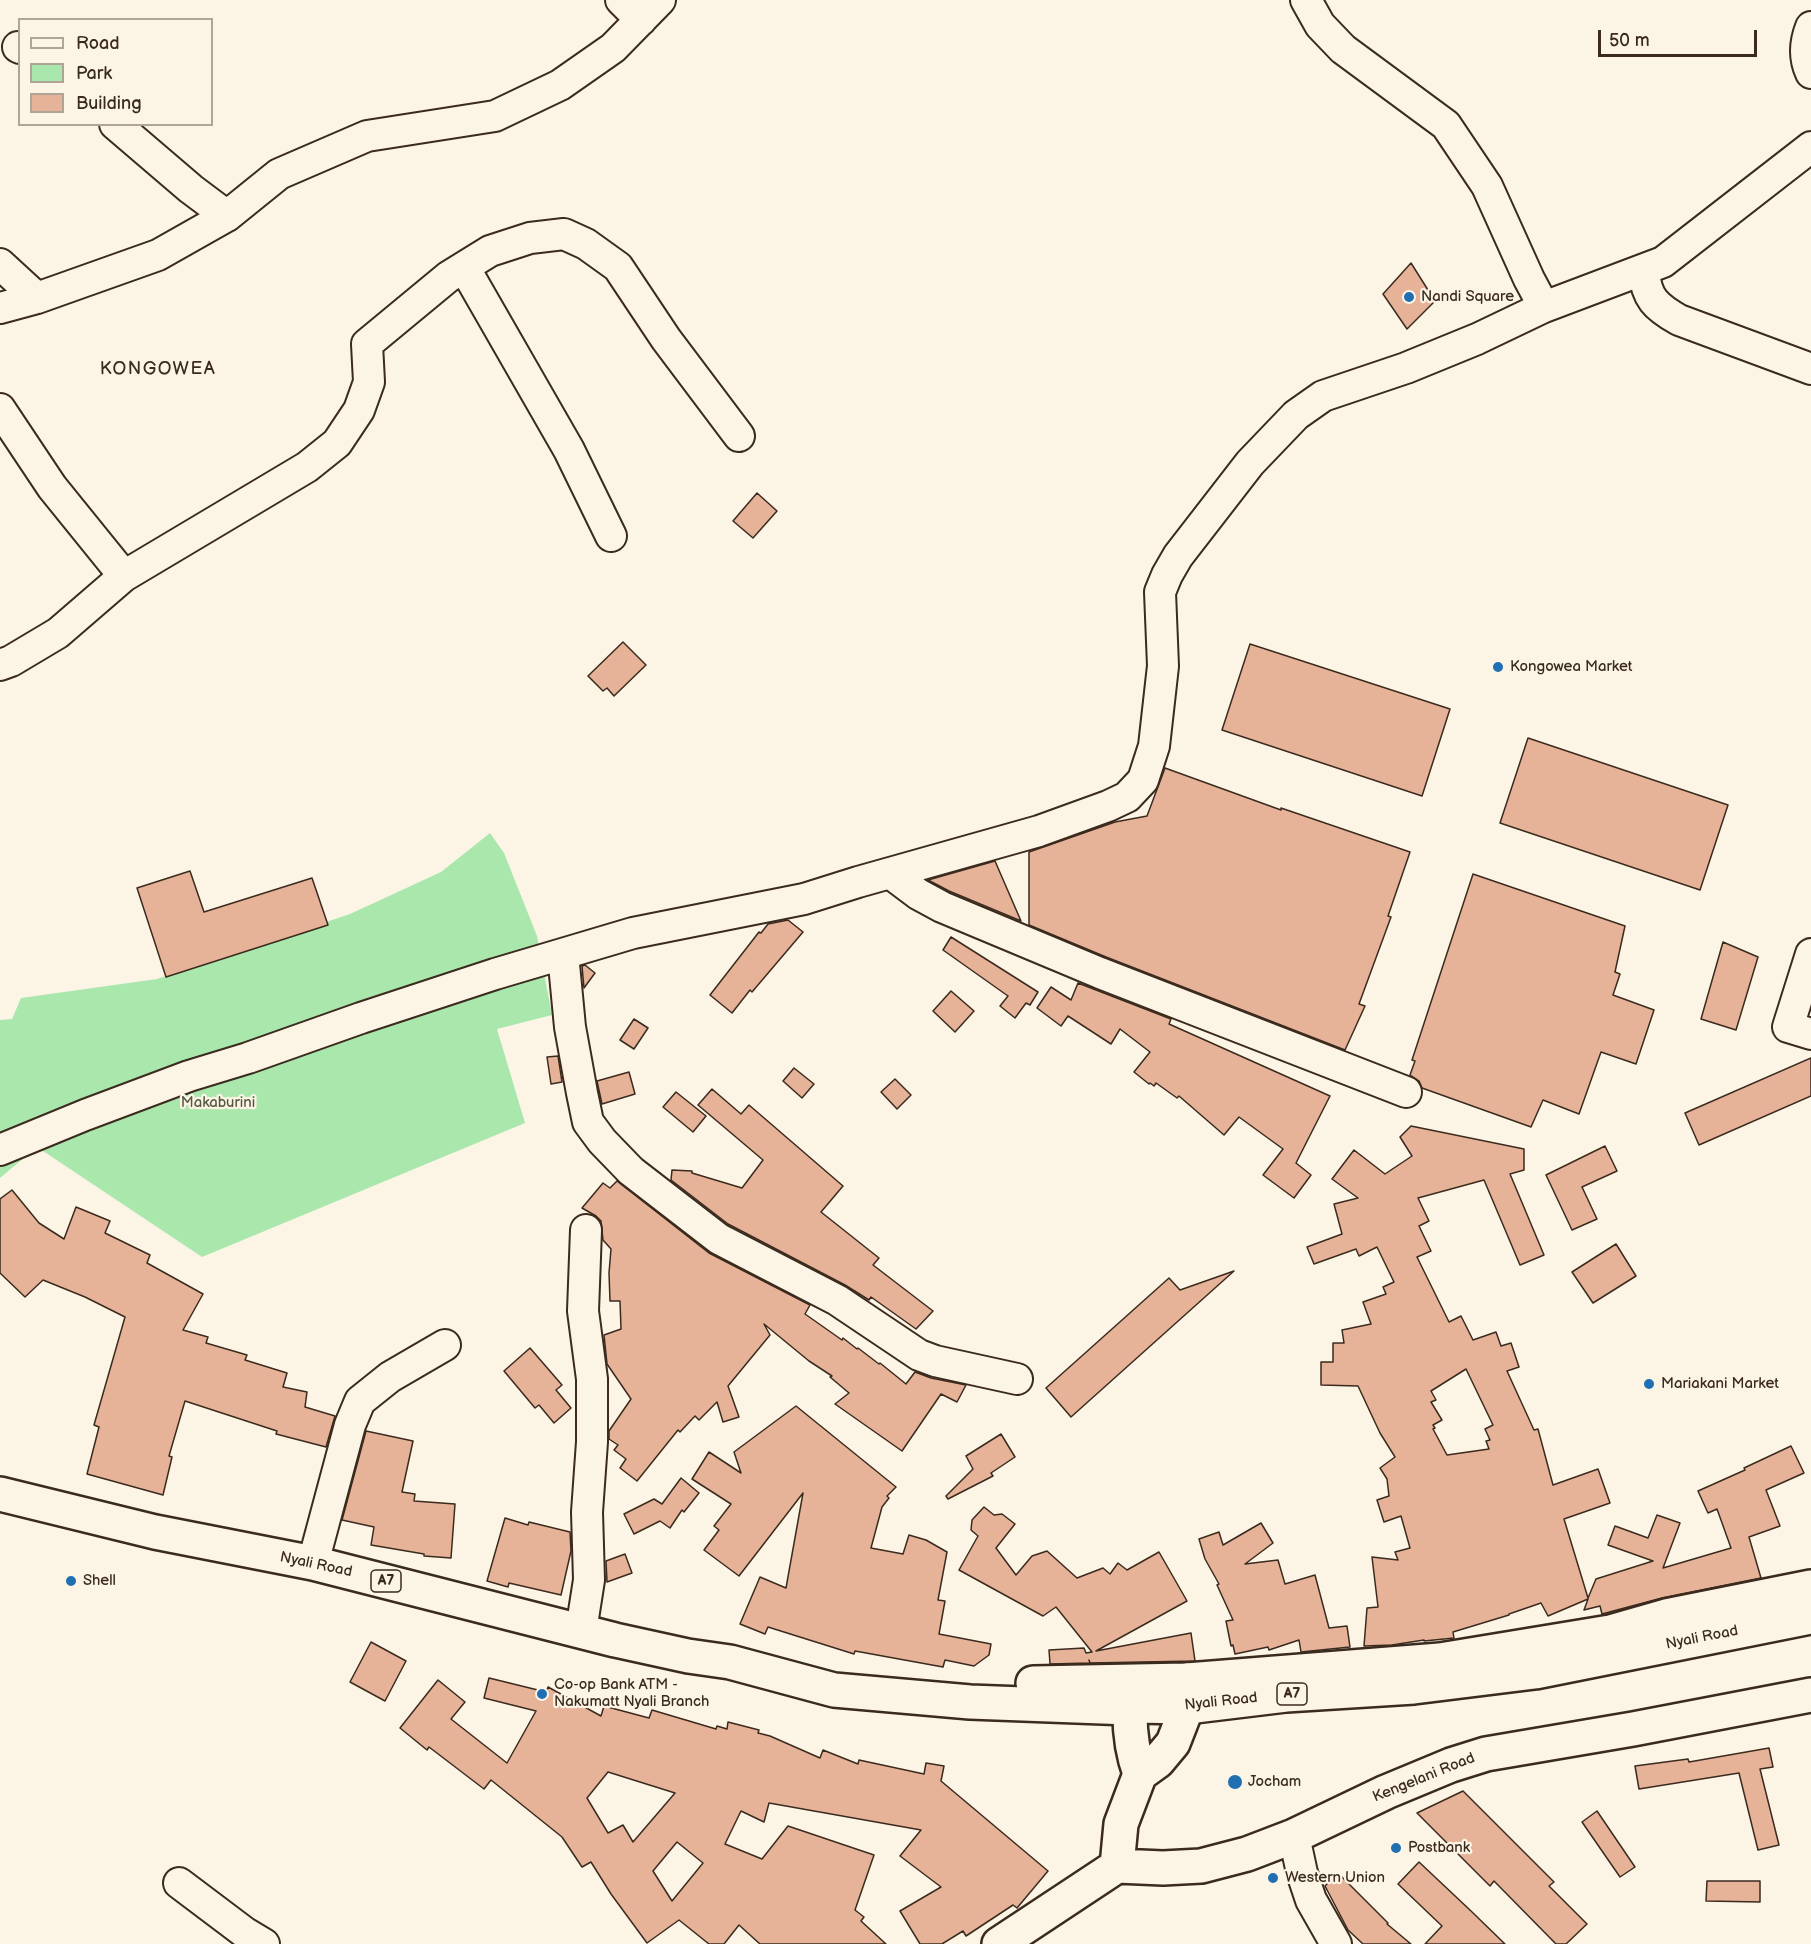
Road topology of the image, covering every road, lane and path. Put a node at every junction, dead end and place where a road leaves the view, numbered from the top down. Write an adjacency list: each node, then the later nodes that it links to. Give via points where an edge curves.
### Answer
1 (1306, 0): 12 (street, via 1320,25 1343,49 1446,125 1487,186)
2 (641, 7): 7 (street, via 614,48 560,85 495,116 367,136 279,174)
3 (1811, 27): 4 (street, via 1806,48)
4 (1811, 73)
5 (117, 126): 7 (street)
6 (1811, 147): 10 (street, via 1679,251)
7 (227, 216): 11 (street, via 158,255)
8 (0, 264): 11 (street)
9 (464, 267): 16 (street, via 490,251 530,238 564,234 586,244 618,267); 17 (street, via 569,450); 18 (street, via 367,344 369,382 359,410 338,443 307,467)
10 (1644, 271): 12 (street); 14 (street, via 1645,288 1653,301 1679,321)
11 (37, 298): 13 (street)
12 (1544, 307): 20 (street, via 1406,368 1323,396 1296,415 1250,463 1178,556 1163,583 1162,666 1154,746 1143,780 1127,797 1039,831)
13 (0, 308)
14 (1811, 369)
15 (0, 409): 18 (street, via 52,487)
16 (739, 436)
17 (611, 536)
18 (124, 576): 19 (street, via 58,633)
19 (0, 665)
20 (890, 873): 21 (street, via 804,899 633,933); 24 (street, via 942,907)
21 (563, 954): 25 (street, via 189,1077); 28 (street, via 570,1027 588,1122 631,1171 719,1239 837,1300 919,1355)
22 (1811, 954): 23 (street, via 1788,1027)
23 (1811, 1034)
24 (1406, 1092)
25 (0, 1150)
26 (586, 1230): 33 (street, via 583,1311 592,1379 592,1443 587,1512 589,1580)
27 (445, 1345): 30 (street, via 390,1377 360,1401)
28 (1017, 1379)
29 (0, 1494): 30 (main road, Nyali Road / A7, via 155,1532)
30 (313, 1563): 33 (main road, Nyali Road / A7)
31 (1811, 1587): 34 (main road, Nyali Road / A7, via 1666,1616 1610,1632 1440,1660)
32 (1811, 1617): 34 (main road, Nyali Road / A7, via 1535,1672 1414,1687 1286,1695)
33 (581, 1631): 35 (main road, Nyali Road / A7, via 771,1672 831,1672)
34 (1187, 1694): 35 (main road, Nyali Road / A7); 37 (main road, via 1173,1743)
35 (1130, 1695): 37 (main road, via 1133,1755)
36 (1811, 1695): 38 (main road, Kengelani Road, via 1486,1754 1386,1792)
37 (1140, 1774): 39 (main road, via 1121,1824)
38 (1294, 1836): 39 (main road, Kengelani Road, via 1201,1866); 43 (street, via 1311,1900)
39 (1117, 1866): 42 (main road)
40 (179, 1883): 41 (street)
41 (264, 1944)
42 (999, 1944)
43 (1336, 1944)

